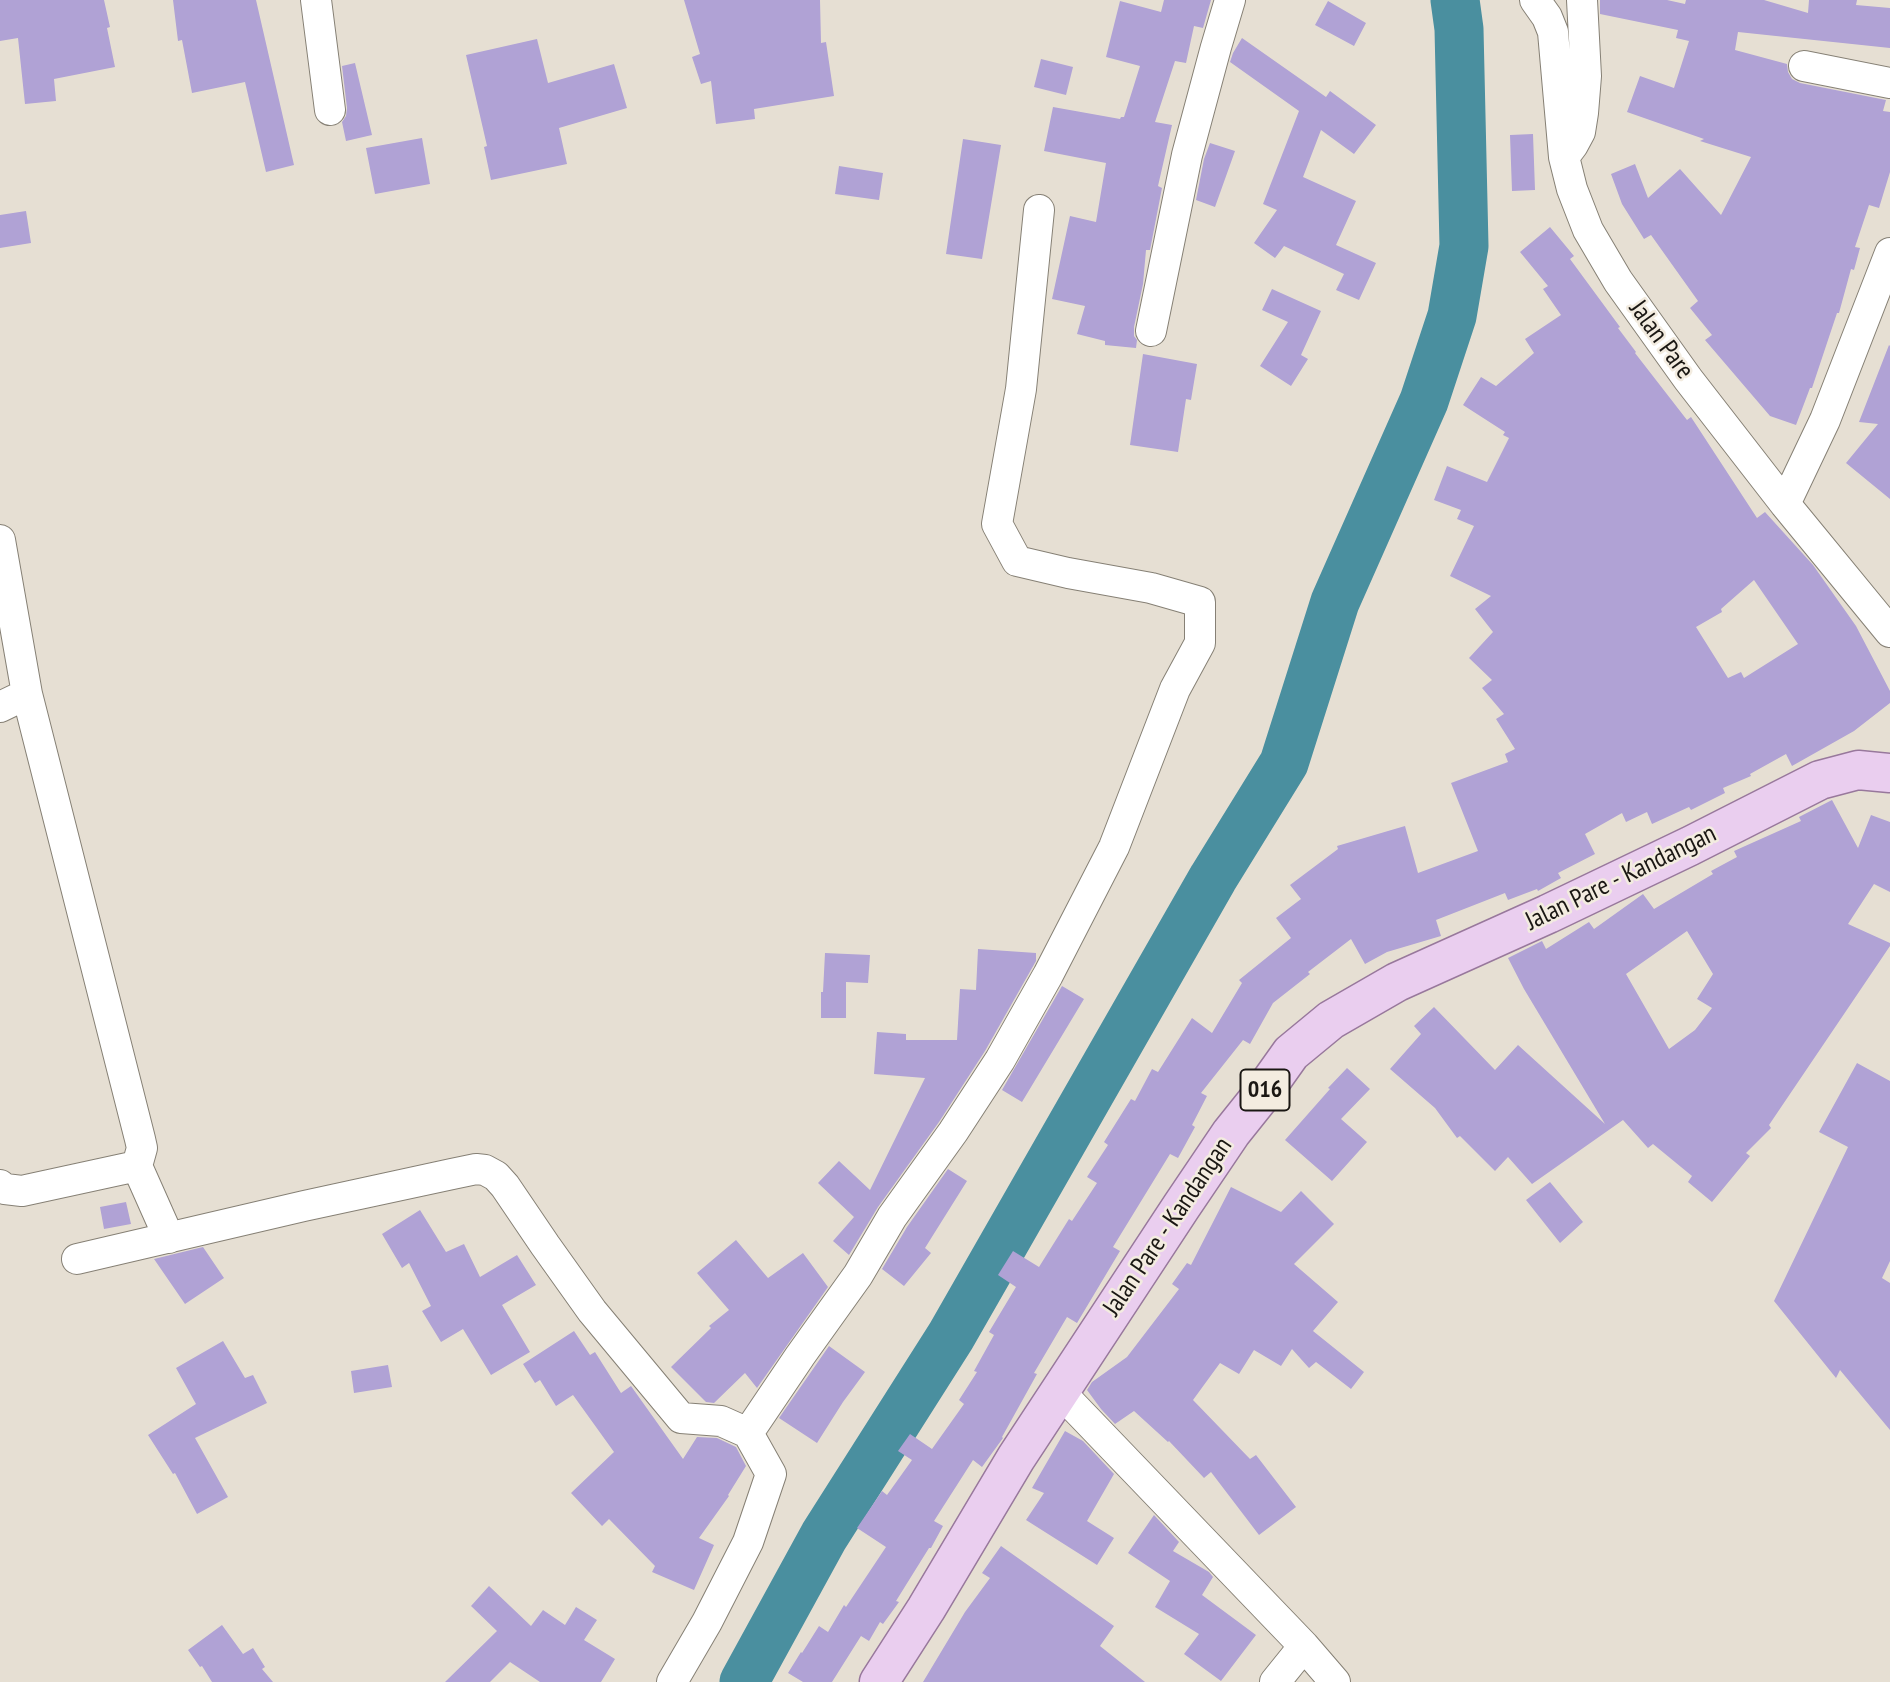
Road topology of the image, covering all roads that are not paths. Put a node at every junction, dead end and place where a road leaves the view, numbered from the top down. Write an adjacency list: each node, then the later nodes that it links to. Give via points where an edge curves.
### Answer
1 (316, 0): 7 (street)
2 (1230, 0): 11 (street, via 1187,155)
3 (1535, 0): 8 (street, Jalan Pare, via 1553,32)
4 (1582, 0): 8 (street, via 1583,113 1580,132)
5 (1804, 66): 6 (street)
6 (1890, 83)
7 (330, 110)
8 (1564, 157): 12 (street, Jalan Pare, via 1588,230 1618,281)
9 (1039, 210): 23 (street, via 1021,389 997,524 1017,561 1200,602 1200,643 1175,690 1114,847 1000,1060)
10 (1890, 253): 12 (street, via 1825,420)
11 (1151, 331)
12 (1785, 503): 14 (street, Jalan Pare)
13 (0, 540): 15 (street)
14 (1890, 632)
15 (27, 694): 16 (street); 18 (street, via 140,1139)
16 (0, 706)
17 (1888, 766): 22 (main road, Jalan Pare - Kandangan / 016, via 1819,780 1548,914 1397,982 1331,1020 1290,1053 1231,1133)
18 (137, 1166): 19 (street, via 22,1191); 20 (street)
19 (0, 1185)
20 (169, 1238): 21 (street); 23 (street, via 485,1170 505,1186 592,1311 681,1418 722,1421)
21 (76, 1259)
22 (1060, 1392): 24 (street); 26 (main road, Jalan Pare - Kandangan / 016)
23 (748, 1433): 25 (street, via 771,1474 748,1542)
24 (1304, 1646): 27 (street); 28 (street)
25 (672, 1682)
26 (879, 1682)
27 (1275, 1682)
28 (1335, 1682)

